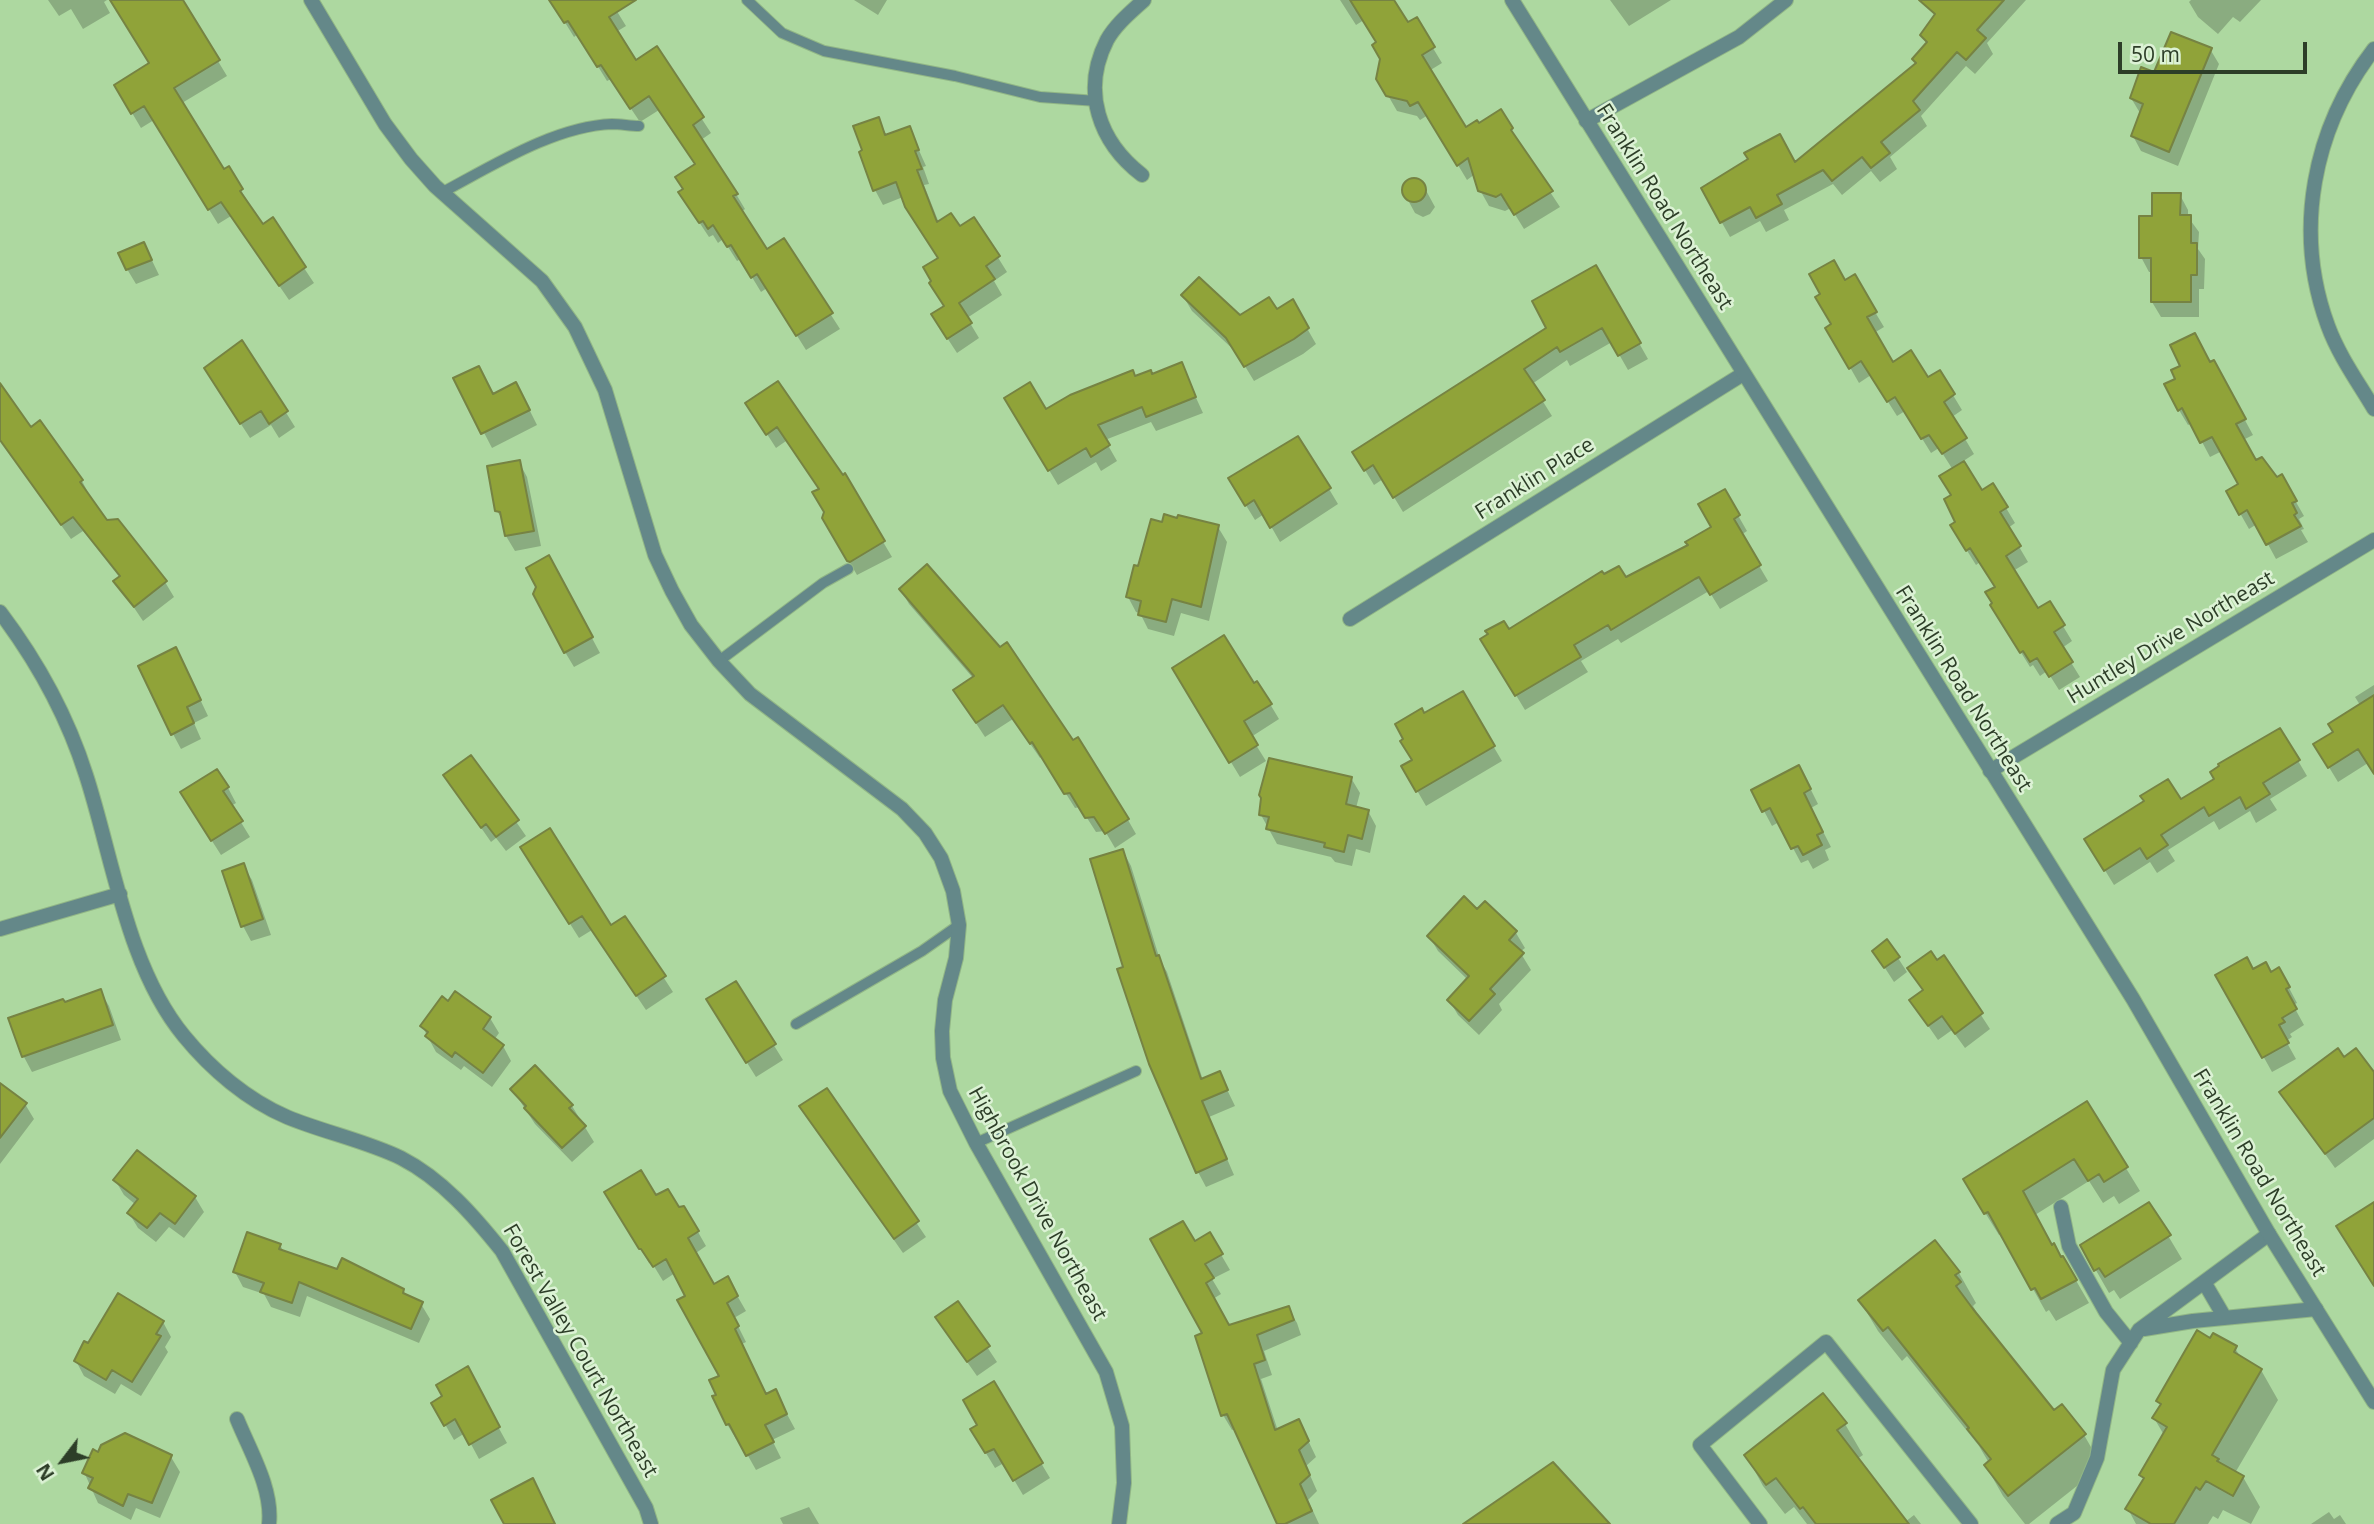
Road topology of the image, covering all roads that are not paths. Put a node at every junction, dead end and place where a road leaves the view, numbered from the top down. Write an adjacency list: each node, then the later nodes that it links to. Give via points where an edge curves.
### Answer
1 (311, 0): 11 (street, Highbrook Drive Northeast, via 385,124)
2 (747, 0): 7 (lane, via 782,33 824,51 1040,97)
3 (1144, 0): 7 (street, via 1108,40 1096,83)
4 (1512, 0): 8 (street, Franklin Road Northeast)
5 (1786, 0): 8 (street, via 1739,37)
6 (2374, 50): 13 (street, via 2333,117 2319,158 2311,205 2318,295 2342,357)
7 (1097, 101): 10 (street, via 1102,128 1112,146)
8 (1587, 121): 12 (street, Franklin Road Northeast)
9 (639, 127): 11 (lane, via 611,124 566,132)
10 (1142, 175)
11 (443, 192): 18 (street, Highbrook Drive Northeast, via 542,281 575,327 605,390 655,555 691,625)
12 (1743, 374): 17 (street, Franklin Place); 19 (street, Franklin Road Northeast)
13 (2374, 410)
14 (2374, 540): 19 (street, Huntley Drive Northeast)
15 (848, 569): 18 (lane)
16 (0, 612): 20 (street, Forest Valley Court Northeast, via 46,680 67,724 86,773)
17 (1350, 619)
18 (719, 661): 21 (street, Highbrook Drive Northeast, via 750,694 902,810 925,833 941,858)
19 (1990, 771): 27 (street, Franklin Road Northeast, via 2133,999)
20 (120, 894): 22 (street); 35 (street, Forest Valley Court Northeast, via 140,959 159,998 183,1035 216,1070 285,1116 402,1159 444,1188 481,1224 502,1251 646,1507)
21 (959, 925): 23 (lane); 25 (street, Highbrook Drive Northeast, via 945,1000 943,1058 950,1091)
22 (0, 929)
23 (796, 1024)
24 (1136, 1071): 25 (lane)
25 (976, 1143): 36 (street, Highbrook Drive Northeast, via 1106,1372 1122,1426 1124,1483)
26 (2061, 1206): 31 (street, via 2069,1246 2106,1312)
27 (2269, 1234): 28 (street); 29 (street, Franklin Road Northeast)
28 (2204, 1282): 30 (street); 31 (street)
29 (2316, 1309): 30 (street); 32 (street, Franklin Road Northeast)
30 (2225, 1318): 31 (street)
31 (2135, 1337): 39 (street, via 2112,1370 2097,1458 2074,1513)
32 (2374, 1402)
33 (237, 1419): 34 (street, via 260,1473 271,1510)
34 (269, 1524)
35 (651, 1524)
36 (1119, 1524)
37 (1760, 1524): 38 (street, via 1700,1445 1826,1342)
38 (1971, 1524)
39 (2057, 1524)

